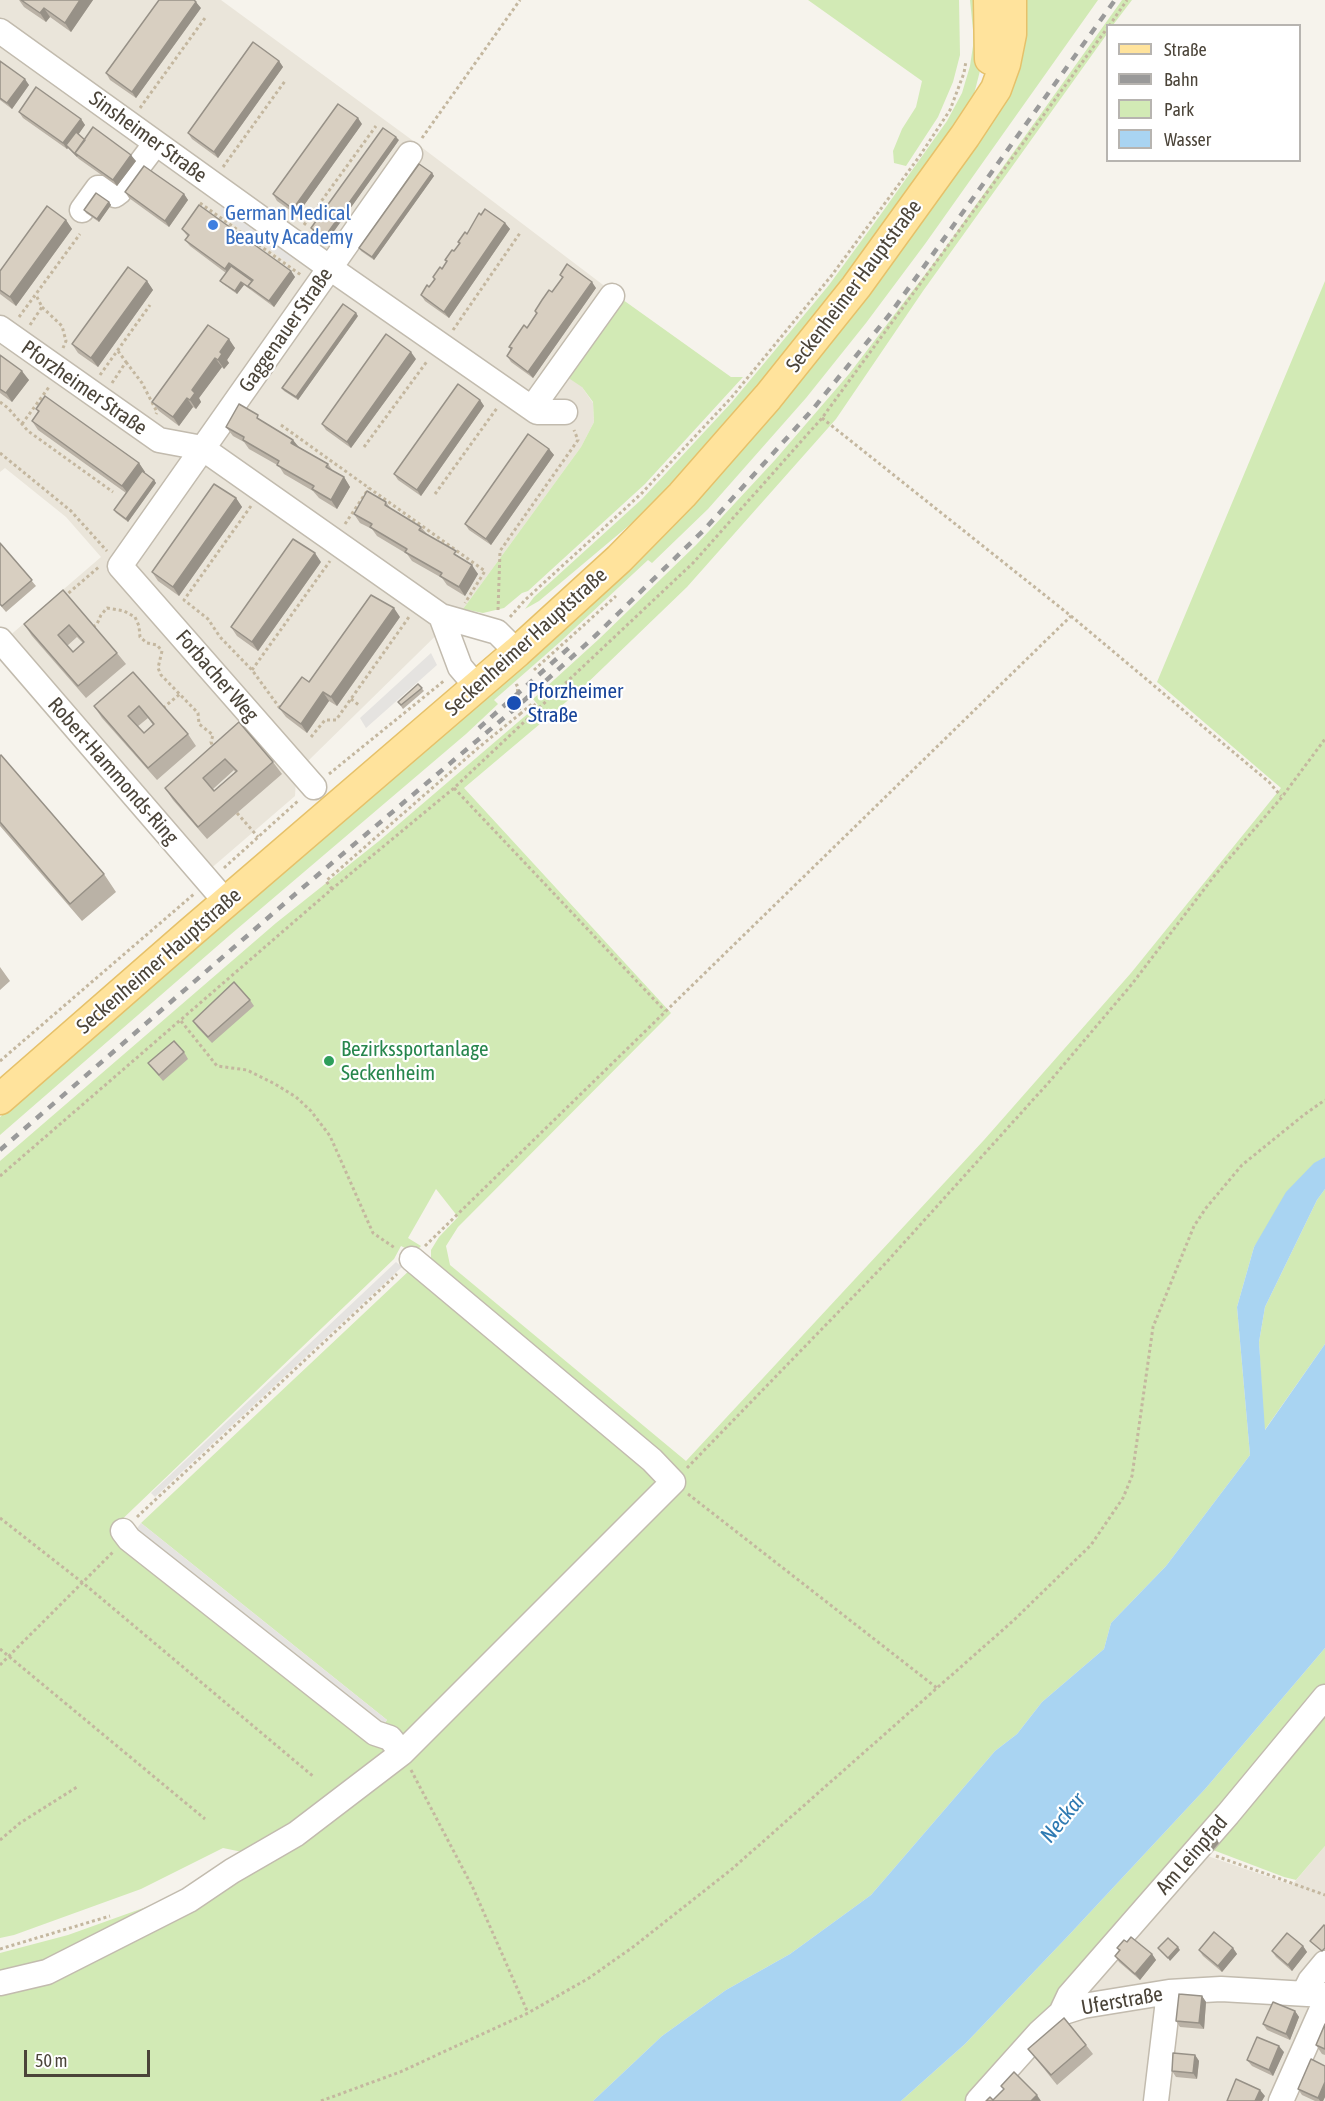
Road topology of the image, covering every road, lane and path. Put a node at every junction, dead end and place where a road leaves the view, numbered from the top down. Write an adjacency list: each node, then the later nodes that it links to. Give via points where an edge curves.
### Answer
1 (520, 0): 15 (path)
2 (989, 0): 11 (main road, via 991,49)
3 (1011, 0): 11 (main road, Seckenheimer Hauptstraße, via 1011,34 1005,64 996,89)
4 (1127, 0): 6 (path)
5 (205, 18): 12 (path)
6 (1109, 24)
7 (1106, 29): 34 (path)
8 (0, 32): 12 (street, Sinsheimer Straße)
9 (967, 52): 53 (path, via 964,73 950,110 832,275 731,398 658,477 525,600)
10 (285, 81): 16 (path)
11 (978, 115): 53 (main road, Seckenheimer Hauptstraße, via 856,287 768,397 682,495 619,559)
12 (129, 124): 14 (street, Sinsheimer Straße)
13 (376, 126): 19 (path)
14 (156, 143): 16 (street, Sinsheimer Straße); 17 (street, via 119,192 115,195 98,188)
15 (410, 154): 20 (street, Gaggenauer Straße)
16 (206, 193): 19 (street, Sinsheimer Straße); 20 (path)
17 (82, 210)
18 (80, 234): 21 (path)
19 (293, 241): 20 (street, Sinsheimer Straße)
20 (324, 277): 29 (street, Sinsheimer Straße); 38 (street, Gaggenauer Straße)
21 (36, 294): 24 (path); 25 (path)
22 (612, 296): 32 (street)
23 (150, 305): 26 (path)
24 (42, 307): 25 (path); 28 (path, via 66,335)
25 (8, 334): 28 (street, Pforzheimer Straße)
26 (118, 350): 27 (path); 30 (path)
27 (126, 362): 30 (path); 37 (path, via 157,412)
28 (56, 367): 30 (street, Pforzheimer Straße); 35 (path)
29 (509, 392): 32 (street, Sinsheimer Straße); 43 (path)
30 (95, 395): 37 (street, Pforzheimer Straße)
31 (0, 402): 35 (path)
32 (532, 408): 33 (street, Sinsheimer Straße, via 537,412)
33 (565, 412): 53 (path, via 578,440 500,551)
34 (822, 418): 49 (path); 62 (path, via 693,563)
35 (22, 424): 42 (path, via 27,432)
36 (281, 424): 40 (path)
37 (145, 430): 38 (street, Pforzheimer Straße, via 159,440)
38 (202, 448): 41 (street, Pforzheimer Straße); 45 (street)
39 (1, 455): 45 (path, via 71,511)
40 (369, 488): 44 (path); 50 (path, via 485,571)
41 (262, 490): 44 (street, Pforzheimer Straße); 55 (path, via 184,600 208,619)
42 (113, 492)
43 (435, 494)
44 (338, 543): 48 (street, Pforzheimer Straße); 55 (path)
45 (116, 561): 47 (path); 68 (street, Forbacher Weg)
46 (621, 591): 53 (path)
47 (60, 601)
48 (420, 601): 50 (street, Pforzheimer Straße); 58 (path)
49 (1071, 616): 70 (path); 75 (path)
50 (448, 618): 53 (street, Pforzheimer Straße); 56 (street)
51 (92, 627): 57 (path, via 107,608 132,614 140,638 162,651 158,668)
52 (0, 640): 54 (street, Robert-Hammonds-Ring)
53 (516, 652): 56 (main road, Seckenheimer Hauptstraße)
54 (8, 667): 74 (street, Robert-Hammonds-Ring)
55 (252, 670): 60 (path)
56 (468, 677): 68 (path); 74 (main road, Seckenheimer Hauptstraße)
57 (180, 694): 61 (path); 67 (path, via 198,713 200,724 213,735 214,750)
58 (351, 699): 59 (path); 65 (path, via 336,720 325,720)
59 (360, 706)
60 (279, 707)
61 (163, 708)
62 (539, 710): 63 (path, via 533,703); 69 (path)
63 (520, 714)
64 (511, 721): 73 (path, via 326,881)
65 (311, 737)
66 (1325, 739): 70 (path)
67 (221, 758)
68 (314, 787): 72 (path)
69 (454, 788): 73 (path); 75 (path)
70 (1282, 797): 82 (path, via 1050,1081 884,1266)
71 (237, 813): 72 (path)
72 (258, 837): 74 (path)
73 (332, 889): 76 (path)
74 (217, 892): 77 (path); 78 (main road, Seckenheimer Hauptstraße)
75 (665, 1011): 81 (path)
76 (181, 1022): 80 (path); 81 (path, via 217,1066 247,1070 275,1084 311,1111 330,1136 373,1233)
77 (0, 1061)
78 (0, 1100)
79 (1325, 1100): 89 (path, via 1242,1165 1194,1226 1153,1327 1132,1476 1107,1524 1014,1620)
80 (0, 1176)
81 (412, 1259): 82 (street, via 652,1460); 84 (path)
82 (673, 1482): 89 (path); 91 (street)
83 (0, 1518): 85 (path)
84 (126, 1535): 85 (path); 91 (street, via 375,1733 390,1738)
85 (83, 1583): 87 (path); 92 (path)
86 (0, 1649): 87 (path)
87 (9, 1656): 88 (path); 94 (path)
88 (0, 1665)
89 (937, 1688): 102 (path, via 705,1890 589,1978)
90 (1325, 1697): 96 (street, Am Leinpfad)
91 (402, 1753): 99 (street, via 296,1834 189,1900 47,1972); 102 (path, via 473,1888)
92 (314, 1777)
93 (77, 1786): 95 (path)
94 (205, 1819)
95 (0, 1840)
96 (1199, 1847): 97 (path); 103 (street, Am Leinpfad, via 1069,1996)
97 (1325, 1895)
98 (1325, 1963): 101 (street, via 1310,1981)
99 (0, 1983)
100 (1169, 1992): 101 (street, Uferstraße, via 1221,1989); 103 (street, Uferstraße); 106 (street)
101 (1318, 1996): 107 (street)
102 (528, 2013): 104 (path, via 400,2072)
103 (1061, 2013): 105 (street, Uferstraße)
104 (321, 2101)
105 (978, 2101)
106 (1156, 2101)
107 (1281, 2101)

